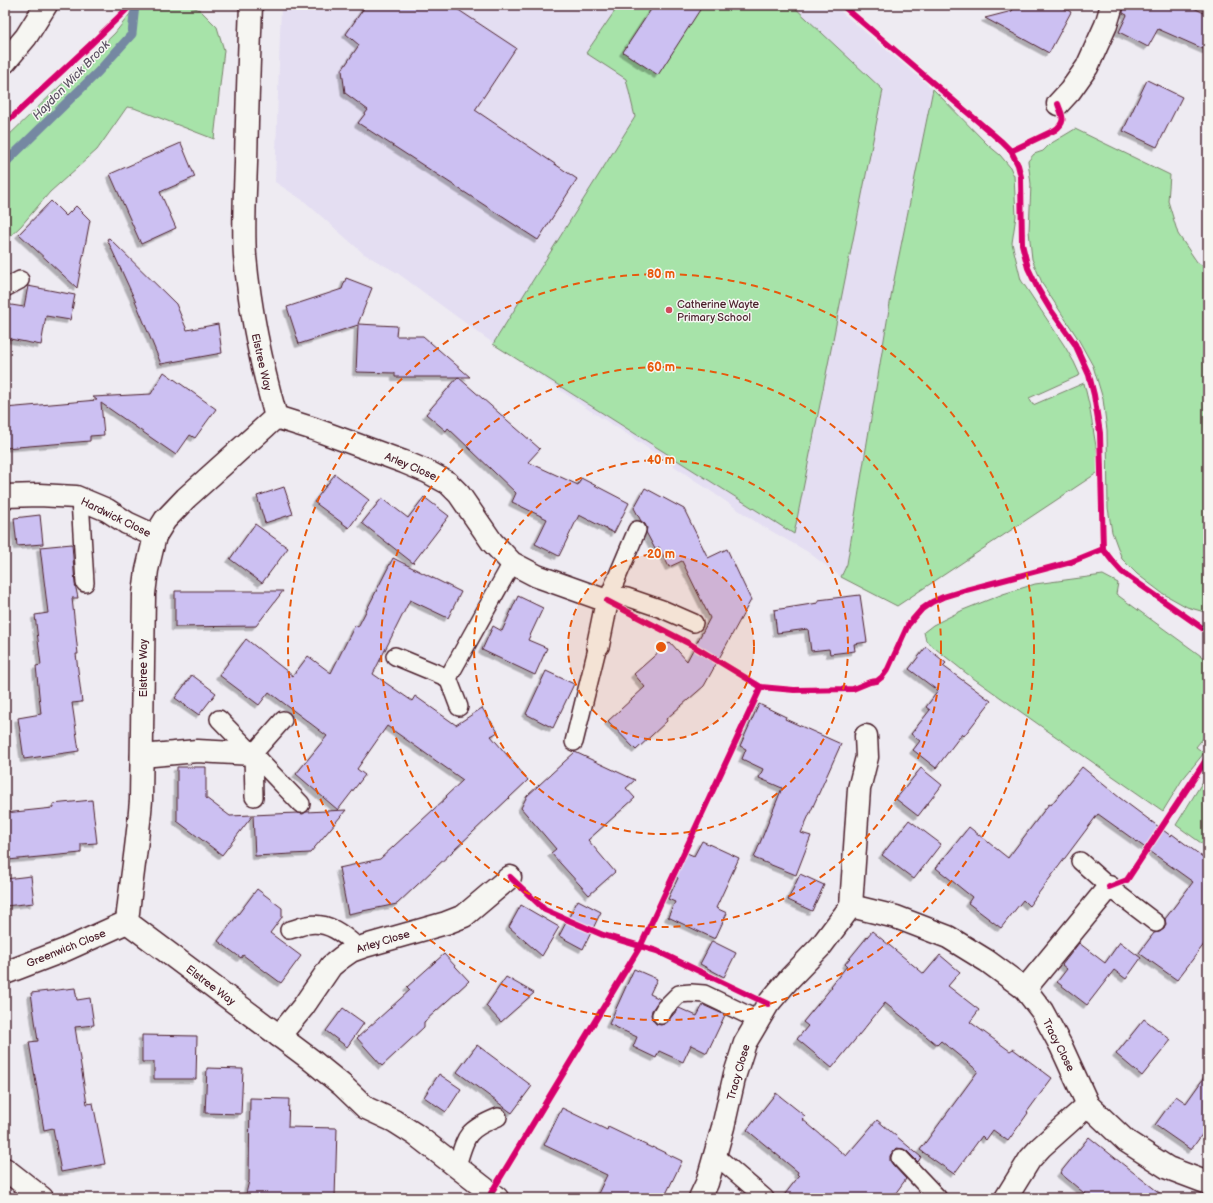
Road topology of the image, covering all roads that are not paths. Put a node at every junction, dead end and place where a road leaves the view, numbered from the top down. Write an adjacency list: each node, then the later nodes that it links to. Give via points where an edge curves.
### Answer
1 (46, 5): 4 (street, via 26,37)
2 (251, 5): 6 (street, Elstree Way, via 245,255 254,325 265,380)
3 (1112, 5): 5 (street, via 1088,67)
4 (5, 62)
5 (1058, 104)
6 (276, 417): 10 (street, Elstree Way, via 186,498 165,520); 11 (street, Arley Close, via 404,462 448,483 459,494 492,542)
7 (5, 496): 8 (street, Hardwick Close, via 58,495)
8 (80, 499): 10 (street, Hardwick Close, via 107,510); 12 (lane)
9 (638, 530): 13 (lane)
10 (155, 536): 24 (street, Elstree Way, via 144,594)
11 (512, 563): 13 (street, Arley Close, via 537,576); 17 (lane)
12 (85, 583)
13 (607, 601): 14 (lane, via 619,596 626,597); 15 (street)
14 (694, 623)
15 (598, 645): 22 (lane)
16 (395, 656): 17 (lane)
17 (448, 678): 18 (lane)
18 (459, 707)
19 (219, 719): 23 (lane)
20 (283, 720): 23 (lane)
21 (866, 736): 30 (street, via 867,756 859,789)
22 (574, 742)
23 (253, 754): 24 (street, via 198,751); 25 (lane); 26 (lane)
24 (142, 756): 31 (street, Elstree Way, via 139,832)
25 (254, 797)
26 (301, 804)
27 (1080, 861): 29 (lane)
28 (510, 878): 34 (street, Arley Close, via 464,916)
29 (1110, 887): 32 (lane); 36 (street)
30 (851, 906): 36 (street, Tracy Close, via 896,917 948,937); 38 (street, Tracy Close, via 821,946 768,1004)
31 (127, 922): 35 (street, Greenwich Close); 39 (street, Elstree Way)
32 (1156, 923)
33 (289, 930): 34 (lane, via 317,924 329,926 342,933)
34 (359, 948): 39 (street, Arley Close, via 332,966)
35 (5, 973)
36 (1025, 989): 40 (street, Tracy Close, via 1042,1011)
37 (661, 1015): 38 (lane, via 679,994 691,993 704,994)
38 (758, 1020): 42 (street, Tracy Close, via 745,1043 735,1074)
39 (279, 1036): 44 (street, Elstree Way, via 342,1085 366,1108 416,1135)
40 (1088, 1105): 46 (street, Tracy Close, via 1126,1141 1168,1168); 52 (street, via 1030,1160)
41 (498, 1117): 44 (lane, via 481,1123 470,1131 464,1140)
42 (715, 1156): 49 (street, Tracy Close); 50 (lane)
43 (900, 1158): 51 (lane)
44 (456, 1166): 48 (street, Elstree Way)
45 (5, 1169): 47 (street)
46 (1208, 1183)
47 (42, 1198)
48 (497, 1198)
49 (700, 1198)
50 (765, 1198)
51 (938, 1198)
52 (1006, 1198)

